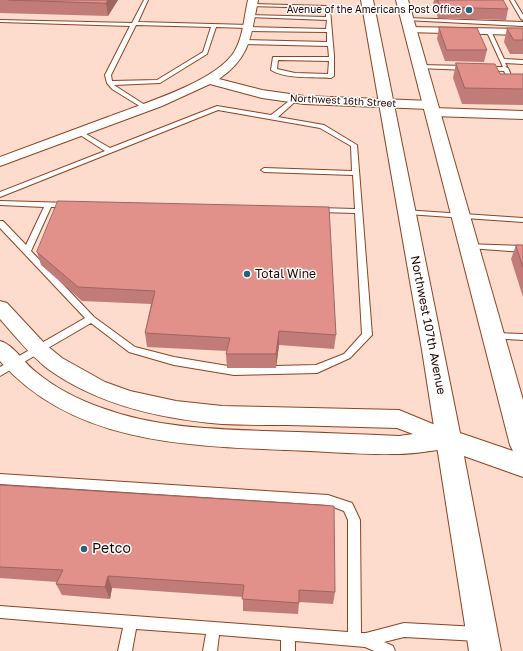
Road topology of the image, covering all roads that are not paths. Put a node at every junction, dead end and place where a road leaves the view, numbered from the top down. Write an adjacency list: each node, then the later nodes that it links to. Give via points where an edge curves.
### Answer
1 (146, 0): 9 (lane)
2 (367, 0): 29 (main road, Northwest 107th Avenue)
3 (402, 0): 11 (main road)
4 (512, 0): 7 (lane)
5 (252, 2): 6 (lane, via 324,7 328,9); 10 (street)
6 (329, 19): 10 (lane); 14 (lane)
7 (523, 19)
8 (0, 21): 9 (lane)
9 (134, 24): 13 (lane); 27 (lane, via 108,72)
10 (248, 24): 13 (lane); 14 (lane); 17 (street)
11 (409, 24): 12 (lane); 15 (street); 22 (main road)
12 (523, 24)
13 (214, 25): 27 (lane, via 204,53 158,82)
14 (329, 31): 18 (lane)
15 (488, 31): 16 (street); 20 (lane)
16 (523, 32)
17 (244, 42): 18 (lane); 24 (street, via 236,59)
18 (330, 44): 19 (lane)
19 (331, 59): 19 (lane, via 331,76 274,70 275,58)
20 (502, 61): 21 (lane); 23 (lane)
21 (523, 62)
22 (420, 67): 23 (lane); 30 (main road)
23 (506, 69): 25 (lane, via 509,77)
24 (220, 73): 26 (street); 29 (street, Northwest 16th Street, via 300,92)
25 (523, 78)
26 (209, 80): 28 (street, Northwest 16th Street, via 262,94); 31 (street)
27 (110, 83): 31 (lane)
28 (295, 99): 29 (street, Northwest 16th Street, via 320,102); 33 (lane)
29 (385, 100): 30 (street, Northwest 16th Street); 45 (main road, Northwest 107th Avenue)
30 (431, 105): 32 (street, Northwest 16th Street); 46 (main road)
31 (146, 108): 34 (street)
32 (523, 116)
33 (272, 118): 35 (lane, via 217,108); 38 (lane, via 322,126 354,145)
34 (79, 132): 35 (lane); 36 (street)
35 (110, 152): 39 (lane)
36 (0, 162)
37 (264, 170): 38 (lane)
38 (356, 173): 44 (lane)
39 (0, 195)
40 (0, 203): 41 (lane)
41 (49, 204): 42 (lane); 51 (lane)
42 (79, 205)
43 (306, 210): 44 (lane)
44 (359, 211): 53 (lane, via 367,335 347,356 317,369 234,371 174,362 132,350)
45 (407, 212): 46 (lane); 59 (main road, Northwest 107th Avenue)
46 (461, 216): 47 (lane); 49 (main road)
47 (523, 220)
48 (0, 222): 51 (lane)
49 (469, 246): 50 (lane); 54 (main road)
50 (523, 249)
51 (26, 251): 53 (lane)
52 (0, 307): 57 (street)
53 (91, 319): 57 (lane)
54 (493, 336): 55 (lane); 60 (main road)
55 (523, 337)
56 (0, 348): 58 (street)
57 (39, 350): 58 (lane); 59 (street, via 71,374 98,388 148,404 222,414 400,419)
58 (7, 368): 59 (street, via 77,407 129,426 166,434 399,445)
59 (449, 440): 61 (main road); 68 (main road, Northwest 107th Avenue)
60 (523, 445)
61 (523, 466)
62 (0, 479): 67 (lane, via 328,500 348,507 354,520)
63 (0, 612): 64 (lane)
64 (131, 622): 65 (lane); 69 (lane)
65 (213, 628): 66 (lane); 70 (lane)
66 (288, 634): 67 (lane); 71 (lane)
67 (361, 640): 68 (lane, via 404,630); 72 (lane)
68 (483, 642)
69 (125, 651)
70 (210, 651)
71 (288, 651)
72 (388, 651)

